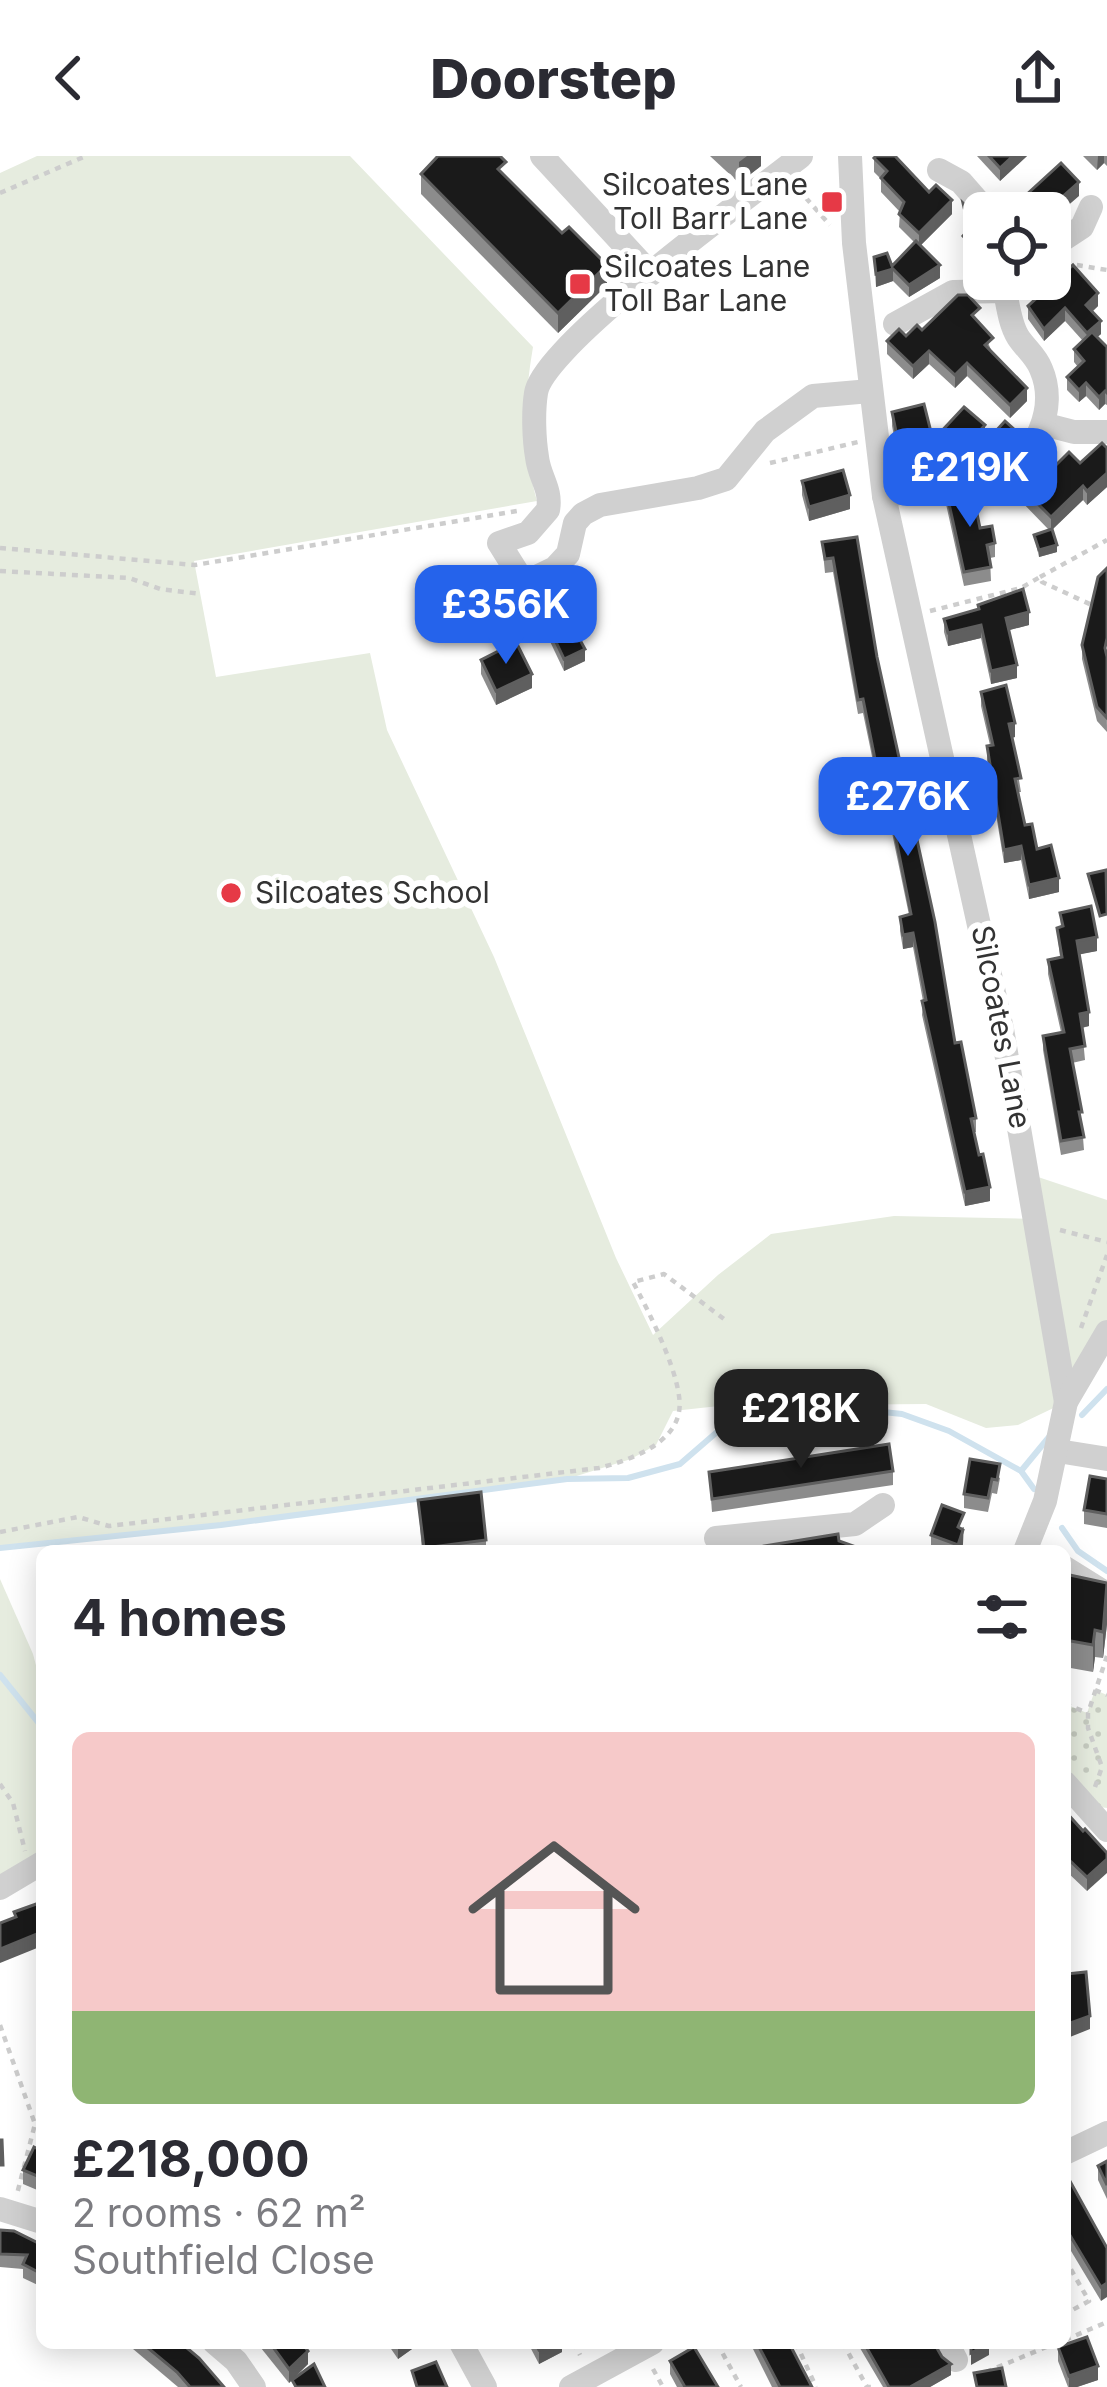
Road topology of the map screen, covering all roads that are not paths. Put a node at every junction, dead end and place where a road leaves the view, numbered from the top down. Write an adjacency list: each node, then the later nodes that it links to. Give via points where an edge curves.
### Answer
1 (542, 156): 4 (street)
2 (850, 156): 13 (street, Silcoates Lane)
3 (792, 163): 9 (street)
4 (569, 165): 9 (street)
5 (939, 170): 6 (street)
6 (970, 192)
7 (1091, 207): 8 (street)
8 (1071, 234)
9 (651, 274): 13 (street, via 539,381 536,455 548,506 528,533 499,543 524,583 568,554 583,514 726,479 765,431 813,396)
10 (963, 291): 12 (street)
11 (1005, 300): 14 (street, via 1043,373)
12 (895, 324)
13 (870, 391): 16 (street, Silcoates Lane)
14 (1043, 424): 15 (street); 16 (street, via 1014,467)
15 (1107, 432)
16 (884, 496): 18 (street, Silcoates Lane, via 965,850)
17 (1107, 1332): 18 (street)
18 (1066, 1402): 19 (street)
19 (1058, 1451): 20 (street); 23 (street)
20 (1107, 1459)
21 (883, 1505): 22 (street, via 856,1533)
22 (729, 1542)
23 (1031, 1545)
24 (1071, 1572): 25 (street)
25 (1107, 1594)
26 (1071, 1787): 27 (street)
27 (1097, 1806): 28 (street)
28 (1107, 1830)
29 (36, 1867): 30 (street)
30 (0, 1888)
31 (1107, 2133): 32 (street)
32 (1071, 2150)
33 (6, 2210): 34 (street)
34 (36, 2220)
35 (222, 2349): 38 (street)
36 (464, 2349): 39 (street)
37 (641, 2349): 40 (street)
38 (254, 2387)
39 (485, 2387)
40 (571, 2387)

